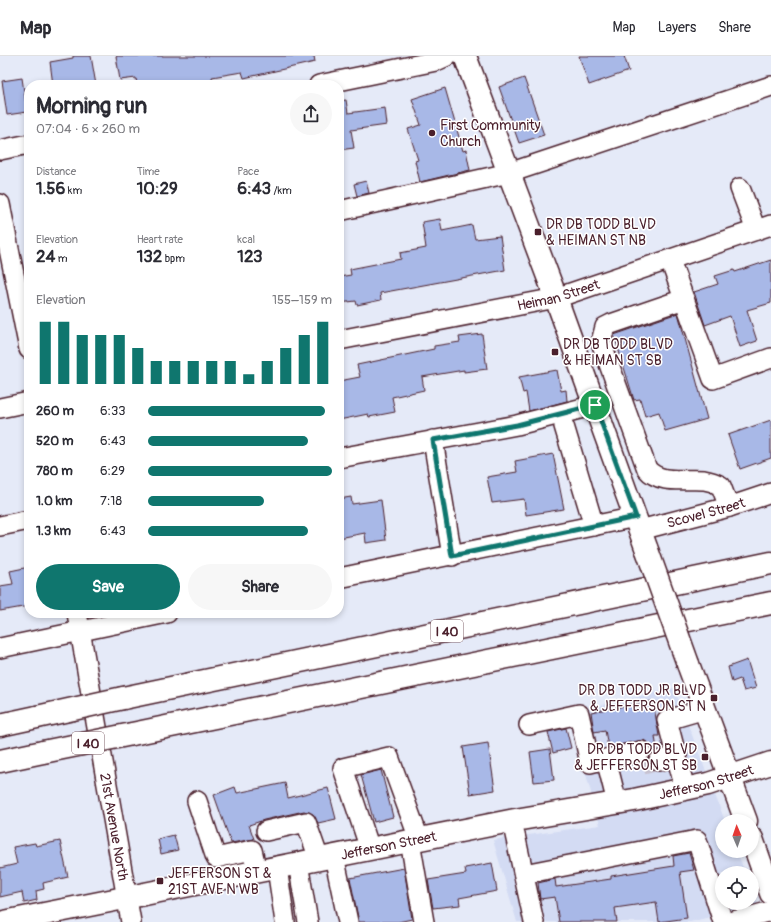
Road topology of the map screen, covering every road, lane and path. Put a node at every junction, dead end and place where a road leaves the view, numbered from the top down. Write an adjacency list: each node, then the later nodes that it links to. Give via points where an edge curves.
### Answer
1 (447, 56): 3 (street, via 436,61)
2 (465, 56): 7 (main road)
3 (343, 80)
4 (771, 86): 7 (street)
5 (24, 145): 6 (street)
6 (0, 150)
7 (509, 174): 10 (street); 14 (main road)
8 (740, 188): 11 (street)
9 (0, 204): 13 (street)
10 (344, 210)
11 (764, 228): 12 (street, Heiman Street)
12 (670, 260): 14 (street, Heiman Street); 15 (street)
13 (15, 280): 16 (street)
14 (556, 298): 17 (street, Heiman Street); 21 (main road)
15 (684, 299): 18 (street, via 713,379); 26 (street, via 605,327 601,342 647,469 658,478 703,480 721,486)
16 (24, 324)
17 (344, 339)
18 (771, 358)
19 (24, 403): 20 (street)
20 (0, 408)
21 (598, 412): 22 (street); 23 (street, via 517,425); 28 (main road)
22 (564, 426): 23 (street); 30 (street)
23 (434, 447): 24 (street); 31 (street)
24 (344, 457)
25 (771, 493): 26 (street, Scovel Street)
26 (729, 507): 28 (street, Scovel Street)
27 (24, 521): 29 (street)
28 (638, 524): 30 (street, Scovel Street); 38 (main road, bridge)
29 (0, 526)
30 (594, 526): 31 (street, Scovel Street)
31 (452, 556): 33 (street, Scovel Street)
32 (771, 563): 39 (main road, I 40, bridge)
33 (344, 577)
34 (771, 603): 43 (main road, I 40, bridge)
35 (118, 618): 36 (street)
36 (79, 622): 37 (street); 60 (street, 21st Avenue North)
37 (0, 648)
38 (705, 709): 41 (street, via 667,720); 45 (main road)
39 (0, 725)
40 (529, 725): 42 (street, via 579,714 590,763)
41 (654, 754): 42 (street); 46 (street)
42 (606, 759): 48 (street)
43 (0, 761)
44 (771, 763): 45 (main road, Jefferson Street)
45 (730, 777): 46 (main road, Jefferson Street); 49 (main road)
46 (685, 788): 48 (main road, Jefferson Street)
47 (197, 801): 56 (street)
48 (617, 803): 50 (main road, Jefferson Street)
49 (743, 814)
50 (512, 821): 52 (main road, Jefferson Street); 58 (street)
51 (266, 832): 54 (street, via 306,822)
52 (414, 840): 53 (main road, Jefferson Street); 53 (street, via 389,757 343,768); 67 (street)
53 (370, 849): 54 (main road, Jefferson Street)
54 (326, 858): 57 (main road, Jefferson Street); 66 (street)
55 (759, 858): 59 (main road)
56 (219, 868): 57 (main road, Jefferson Street); 60 (main road, Jefferson Street)
57 (277, 868): 64 (street); 65 (street)
58 (524, 874): 68 (street); 69 (street, via 697,840)
59 (771, 893)
60 (126, 897): 62 (main road, Jefferson Street); 63 (street, 21st Avenue North)
61 (771, 911): 70 (street)
62 (11, 921)
63 (131, 922)
64 (285, 922)
65 (308, 922)
66 (348, 922)
67 (424, 922)
68 (534, 922)
69 (723, 922)
70 (730, 922)

